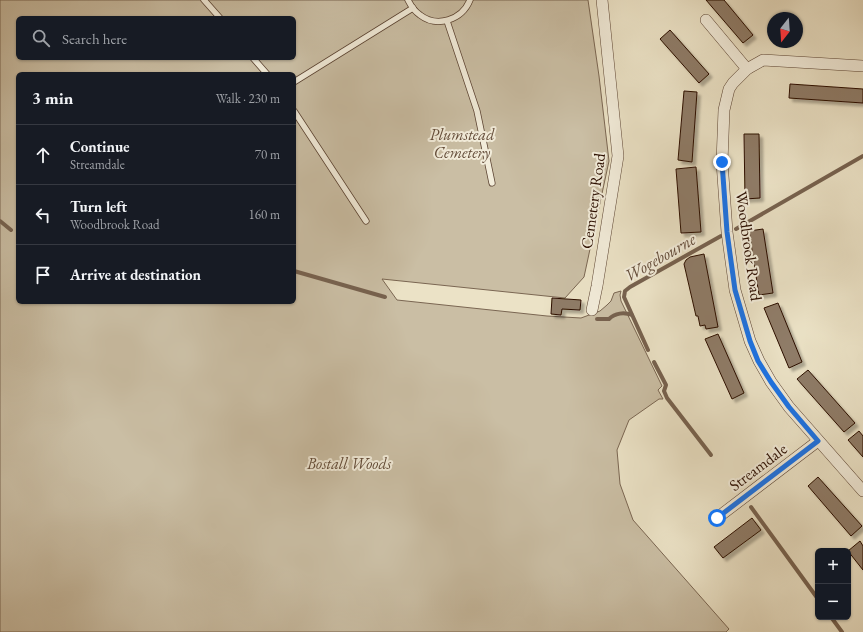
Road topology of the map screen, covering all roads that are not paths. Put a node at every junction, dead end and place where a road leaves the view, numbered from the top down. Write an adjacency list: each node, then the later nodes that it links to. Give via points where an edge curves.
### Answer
1 (204, 0): 6 (lane)
2 (408, 0): 5 (lane)
3 (470, 0): 8 (lane, via 464,10)
4 (602, 0): 17 (street, Cemetery Road, via 618,156)
5 (413, 8): 8 (lane, via 428,20); 13 (lane)
6 (218, 16)
7 (706, 20): 11 (street)
8 (448, 21): 15 (lane, via 477,111)
9 (255, 60): 12 (lane)
10 (863, 66): 11 (street, Woodbrook Road, via 763,60)
11 (747, 69): 18 (street, Woodbrook Road, via 729,89 724,110 722,162 727,232 735,290 758,361 789,407)
12 (265, 72)
13 (296, 81)
14 (296, 114): 16 (lane)
15 (492, 183)
16 (366, 221)
17 (592, 310)
18 (818, 441): 19 (street, Woodbrook Road); 20 (street, Streamdale)
19 (863, 491)
20 (717, 518)

